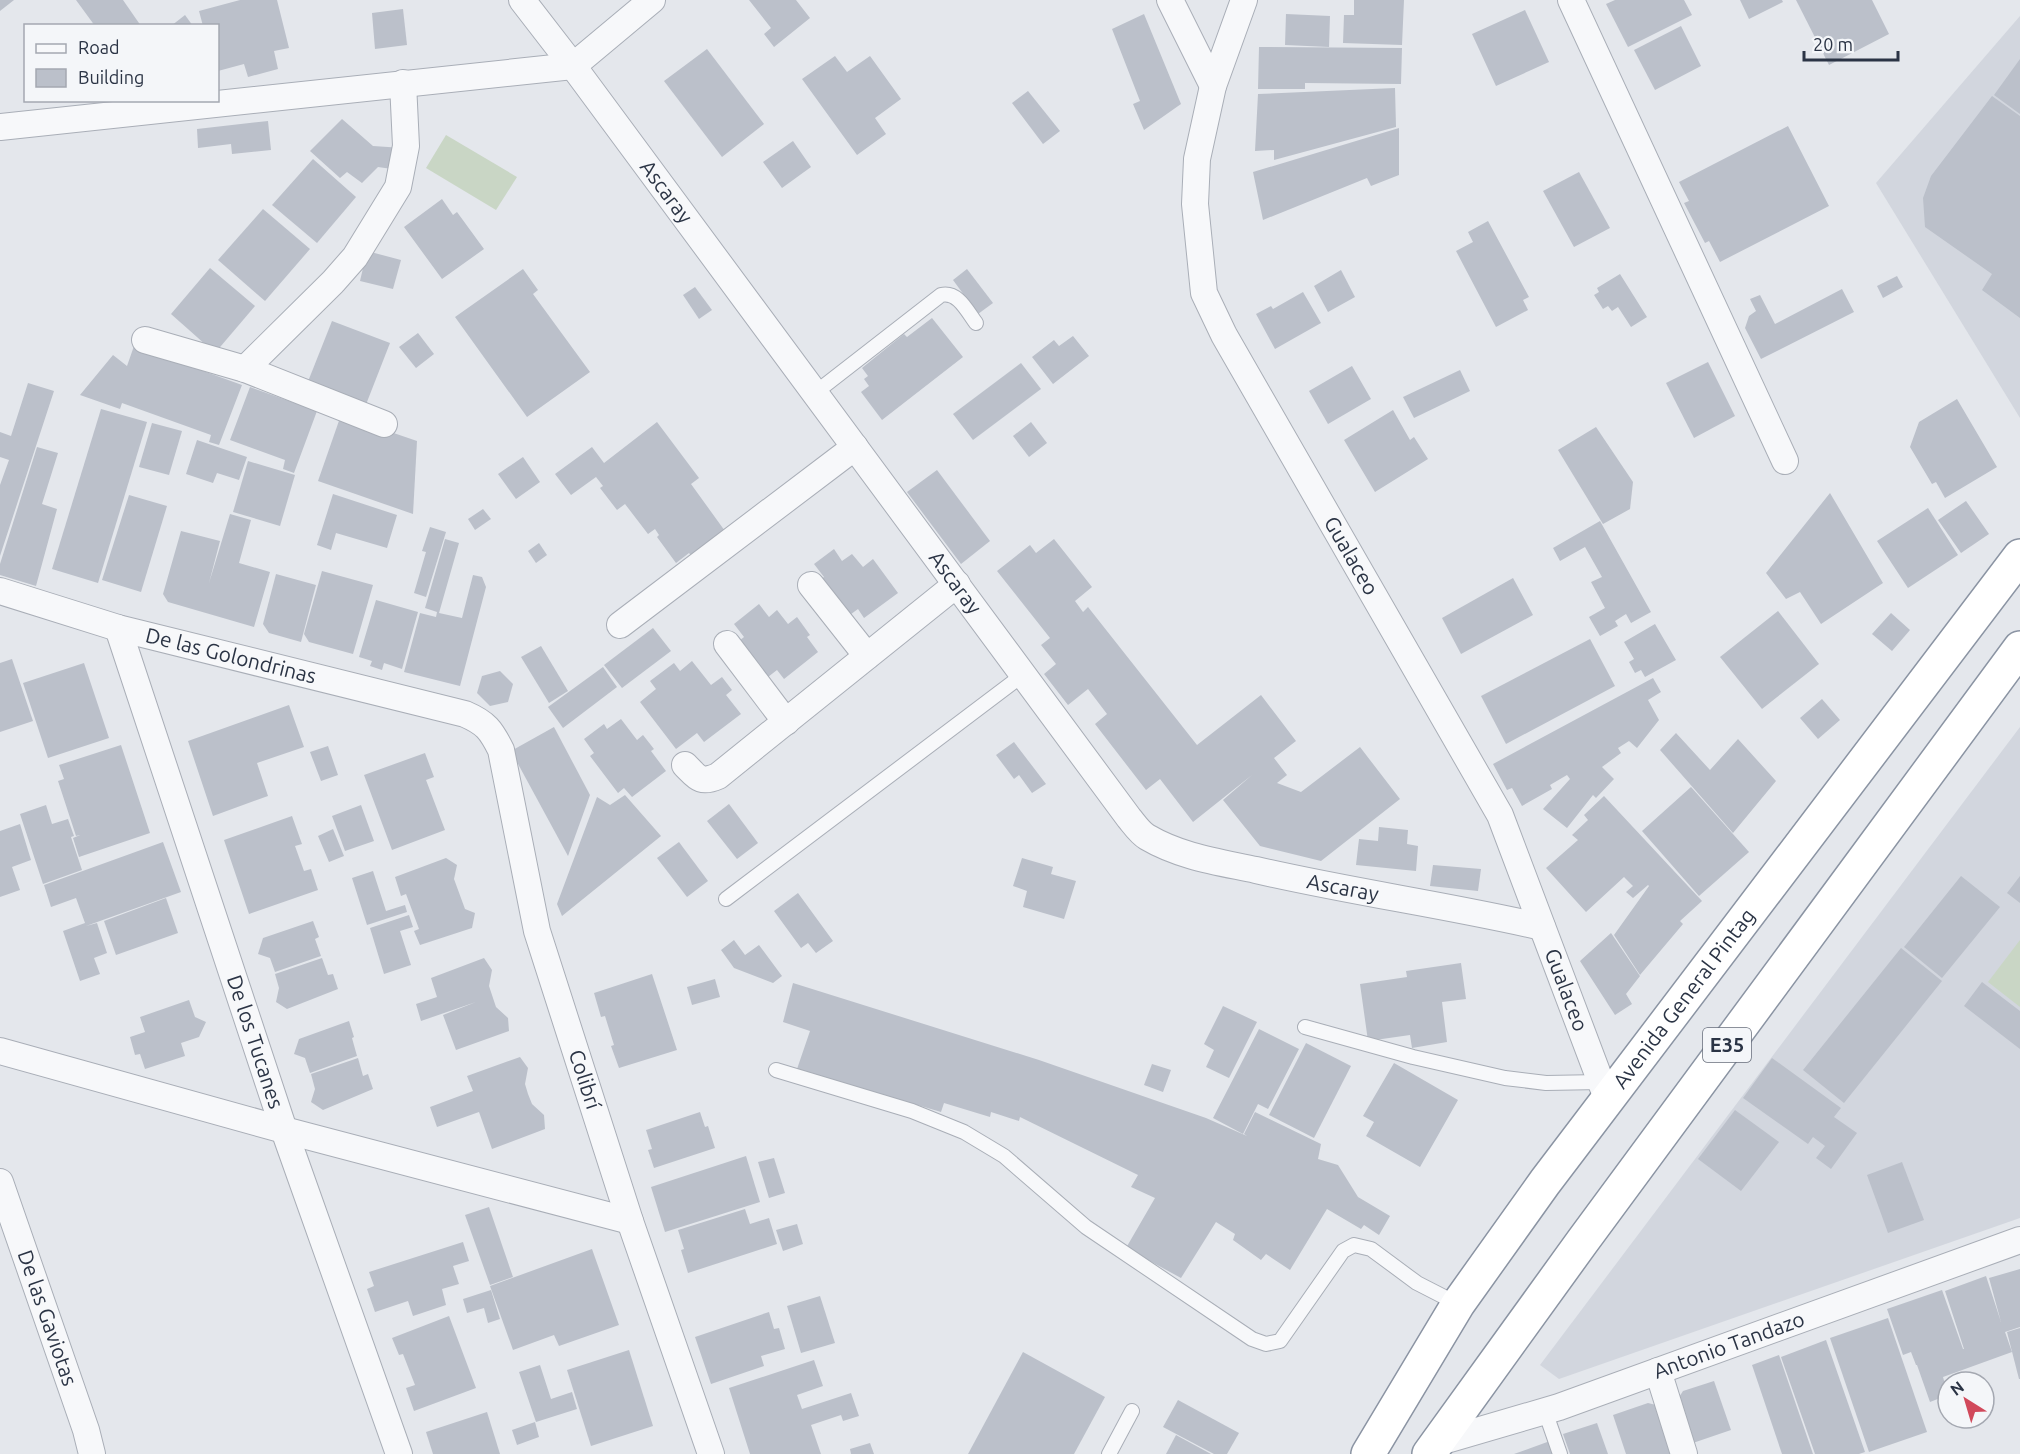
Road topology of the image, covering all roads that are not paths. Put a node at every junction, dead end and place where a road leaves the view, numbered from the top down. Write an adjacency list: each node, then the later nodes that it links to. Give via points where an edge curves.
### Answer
1 (522, 0): 6 (street, Ascaray)
2 (652, 0): 6 (street)
3 (1170, 0): 8 (street)
4 (1244, 0): 8 (street, Gualaceo)
5 (1571, 0): 16 (street)
6 (573, 66): 7 (street); 13 (street, Ascaray)
7 (404, 83): 9 (street); 12 (street, via 406,146 398,187 355,257)
8 (1213, 86): 31 (street, Gualaceo, via 1197,159 1194,204 1204,293 1224,335 1500,815)
9 (0, 127)
10 (976, 323): 13 (lane, via 957,297 941,295)
11 (145, 340): 12 (street)
12 (245, 369): 14 (street)
13 (815, 393): 15 (street, Ascaray)
14 (384, 424)
15 (855, 447): 18 (street, Ascaray); 21 (street)
16 (1785, 460)
17 (2020, 556): 35 (highway, Avenida General Pintag)
18 (957, 584): 25 (street); 26 (street, Ascaray)
19 (811, 585): 25 (street)
20 (0, 591): 22 (street, De las Golondrinas)
21 (620, 625)
22 (118, 628): 27 (street, De las Golondrinas); 36 (street, De los Tucanes)
23 (727, 644): 28 (street)
24 (2020, 648): 44 (highway, E35)
25 (867, 656): 28 (street)
26 (1024, 674): 30 (lane); 31 (street, Ascaray, via 1145,836 1193,856)
27 (465, 714): 38 (street, Colibrí, via 488,727 501,750 537,931)
28 (786, 722): 29 (street, via 708,781 698,778)
29 (684, 765)
30 (726, 899)
31 (1542, 927): 35 (street, Gualaceo)
32 (1305, 1027): 35 (lane, via 1504,1078)
33 (0, 1051): 36 (street)
34 (776, 1070): 40 (lane, via 912,1111 964,1132 1004,1156 1086,1227 1252,1339 1266,1344 1280,1341 1343,1251 1354,1245 1371,1249 1417,1283)
35 (1604, 1092): 40 (highway, Avenida General Pintag)
36 (284, 1130): 38 (street); 46 (street, De los Tucanes)
37 (0, 1182): 45 (street, De las Gaviotas)
38 (630, 1221): 47 (street, Colibrí)
39 (2020, 1240): 41 (street, Antonio Tandazo)
40 (1458, 1304): 49 (highway, Avenida General Pintag)
41 (1658, 1371): 43 (street, Antonio Tandazo); 51 (street)
42 (1132, 1411): 48 (lane)
43 (1545, 1411): 44 (street, Antonio Tandazo); 50 (lane)
44 (1433, 1448)
45 (92, 1454)
46 (399, 1454)
47 (711, 1454)
48 (1109, 1454)
49 (1368, 1454)
50 (1560, 1454)
51 (1684, 1454)

